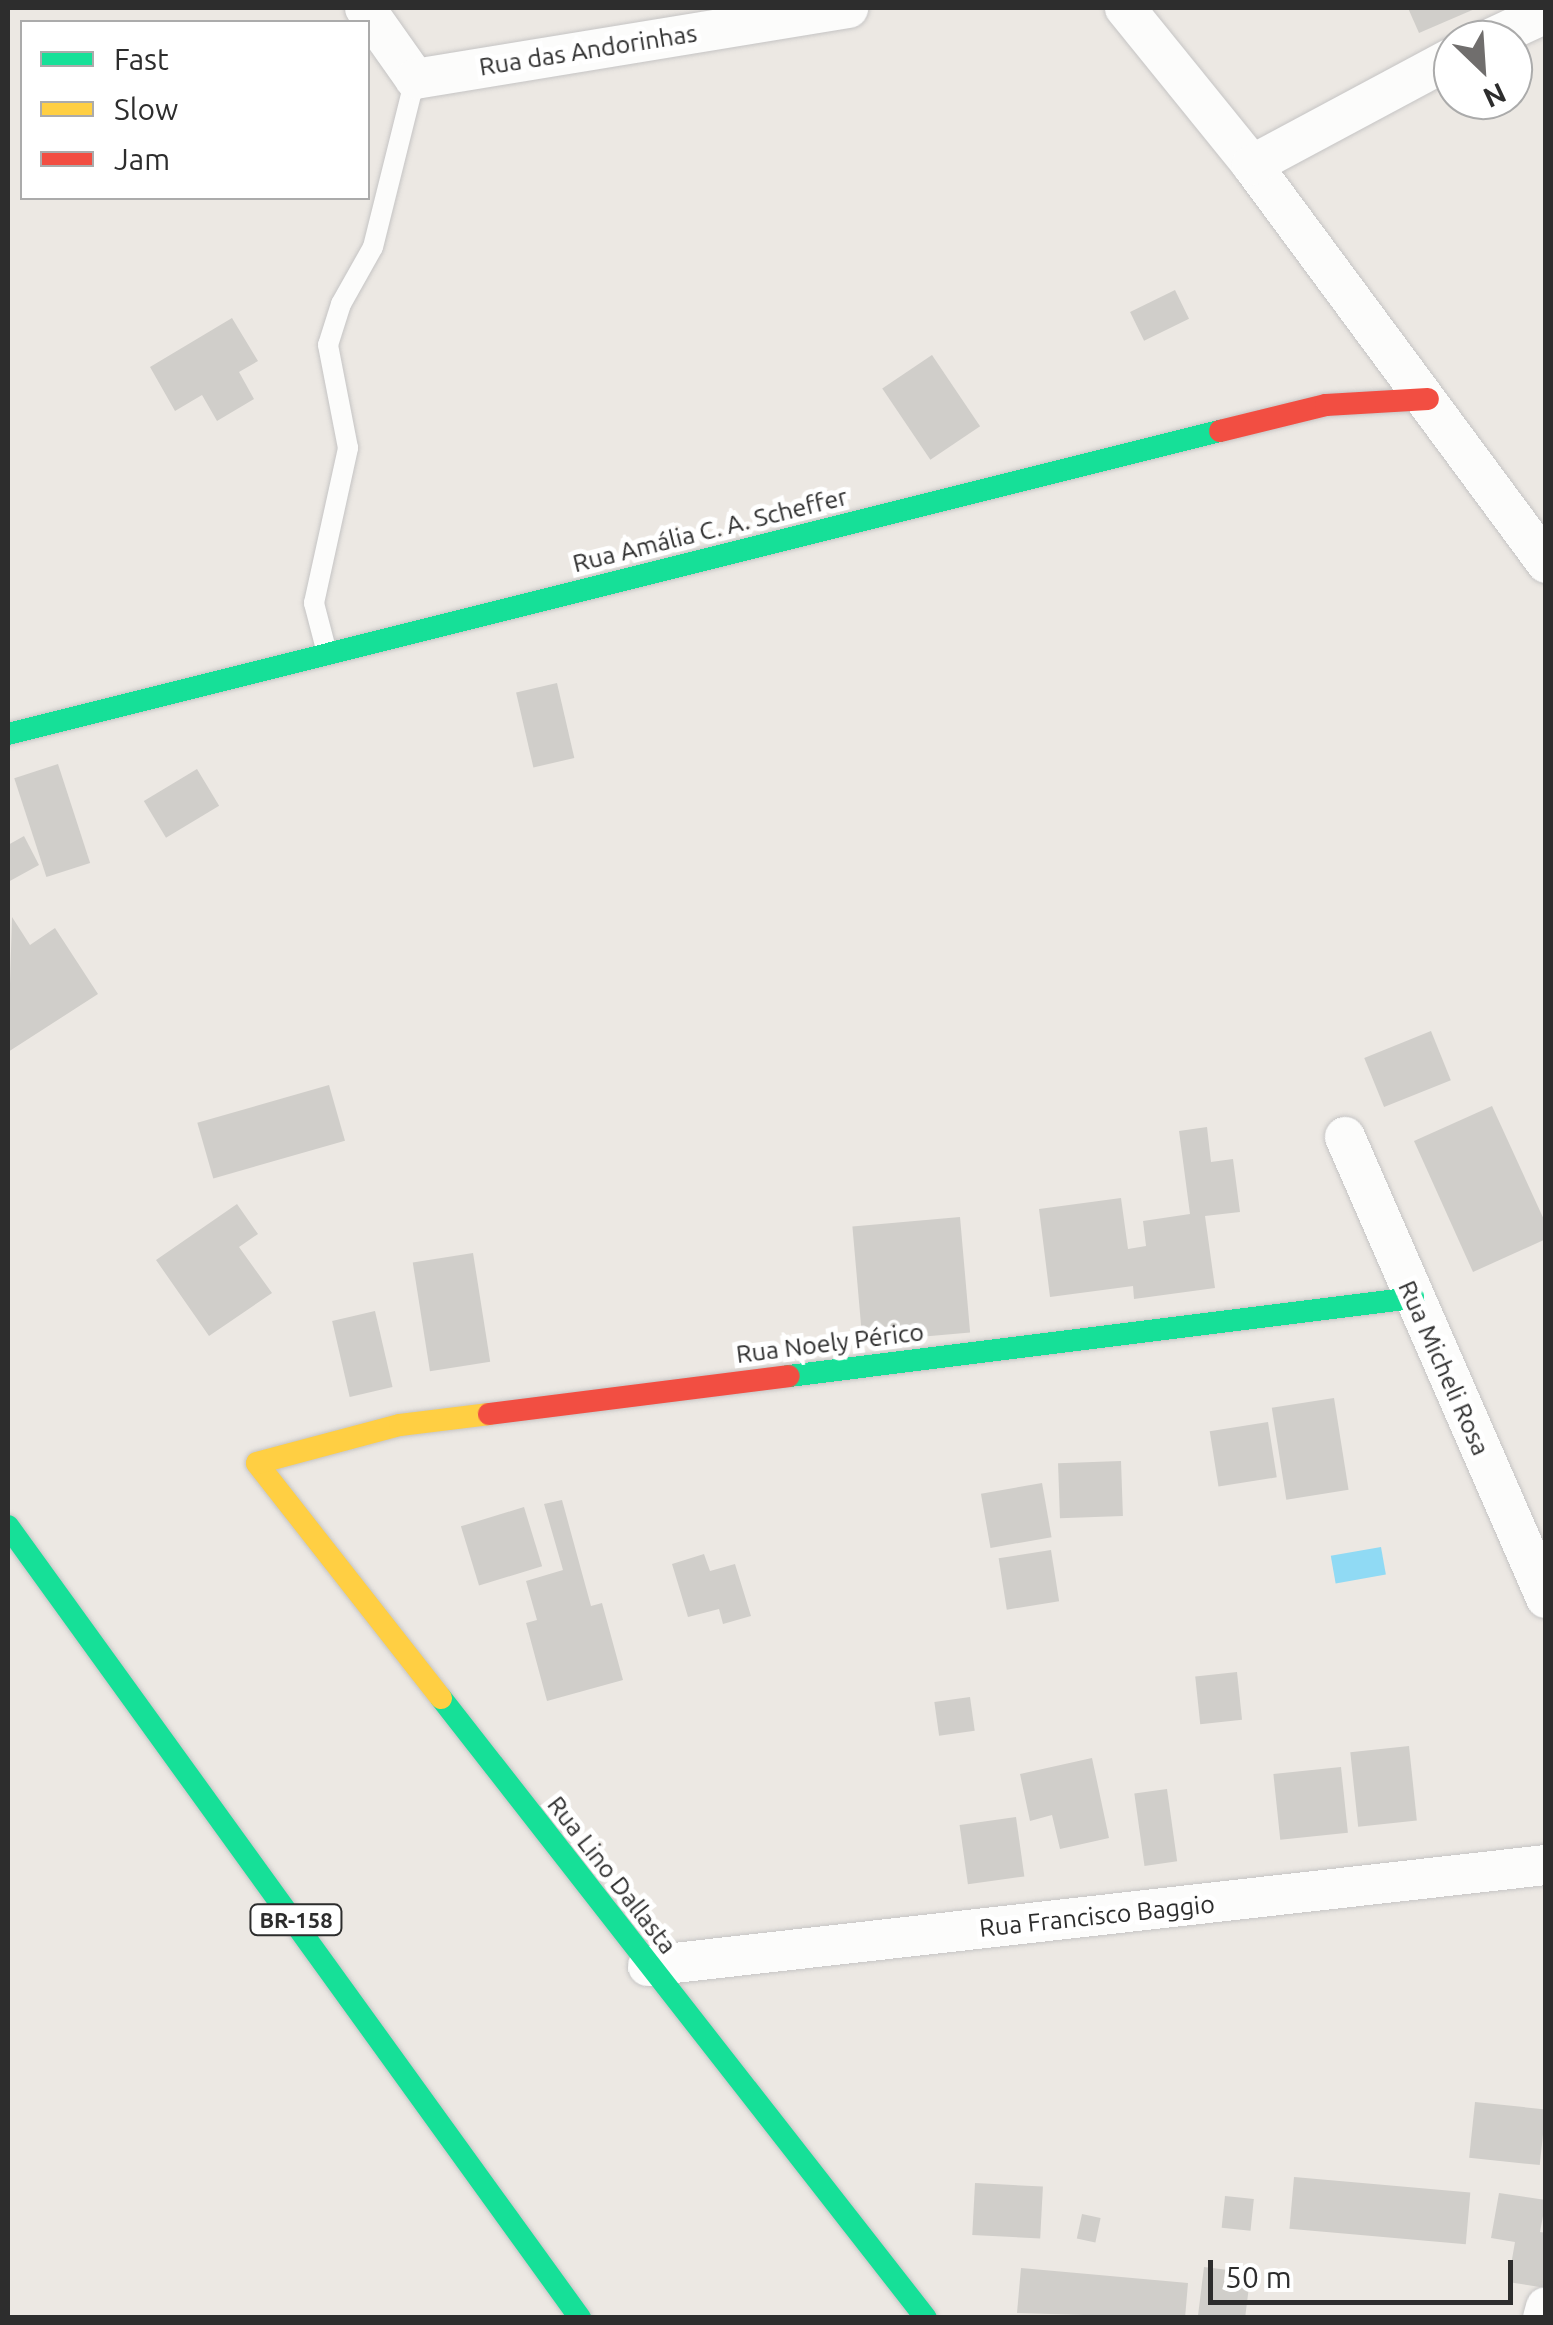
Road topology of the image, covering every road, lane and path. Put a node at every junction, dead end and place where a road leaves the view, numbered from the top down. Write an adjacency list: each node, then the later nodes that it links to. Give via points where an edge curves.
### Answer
1 (365, 8): 5 (street)
2 (848, 8): 5 (street, Rua das Andorinhas)
3 (1126, 8): 6 (street)
4 (1433, 68): 6 (street)
5 (415, 79): 9 (lane, via 373,248 341,304 328,345 348,448 314,603)
6 (1252, 165): 7 (street)
7 (1428, 399): 8 (street); 9 (main road, Rua Amália C. A. Scheffer, via 1326,405)
8 (1546, 562)
9 (327, 654): 10 (main road, Rua Amália C. A. Scheffer)
10 (8, 734)
11 (1345, 1137): 12 (street, Rua Micheli Rosa)
12 (1413, 1298): 13 (main road, Rua Noely Périco, via 400,1425); 15 (street, Rua Micheli Rosa)
13 (258, 1464): 17 (main road, Rua Lino Dallasta)
14 (8, 1526): 19 (main road, BR-158)
15 (1546, 1598)
16 (1546, 1865): 17 (street, Rua Francisco Baggio)
17 (648, 1966): 20 (main road, Rua Lino Dallasta)
18 (1546, 2308): 21 (street)
19 (580, 2318)
20 (926, 2318)
21 (1543, 2318)

